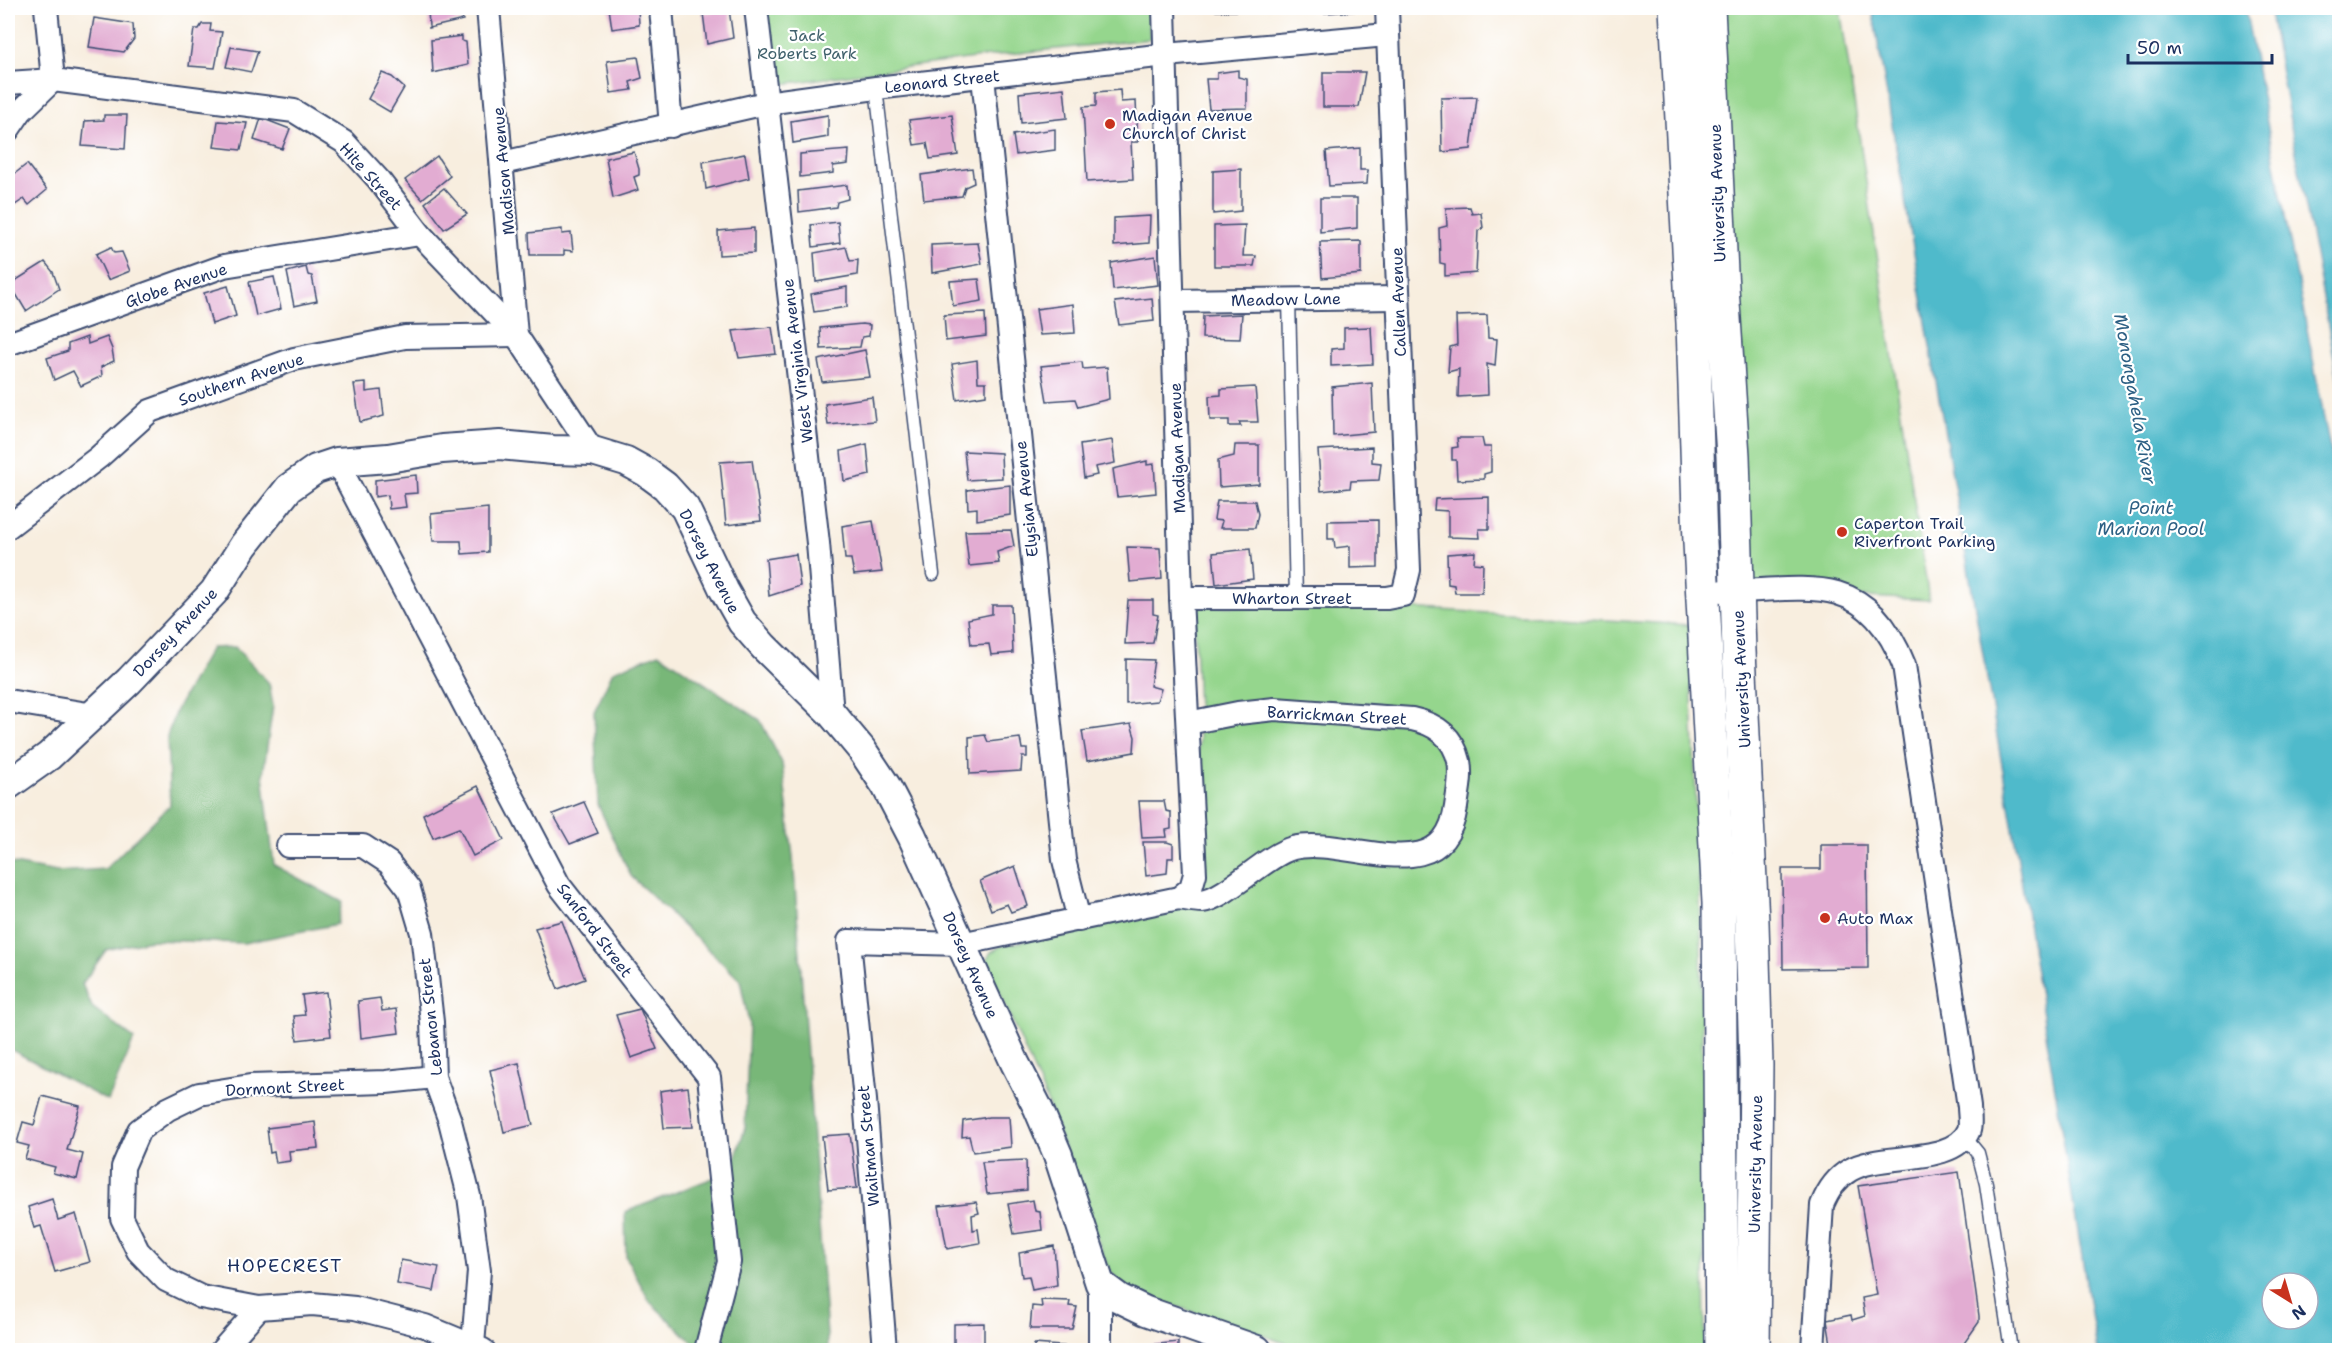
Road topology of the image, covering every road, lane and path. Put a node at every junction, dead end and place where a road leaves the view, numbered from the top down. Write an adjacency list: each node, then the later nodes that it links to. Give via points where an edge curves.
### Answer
1 (46, 8): 12 (street)
2 (488, 8): 18 (street, Madison Avenue)
3 (661, 8): 16 (street)
4 (756, 8): 15 (street, West Virginia Avenue)
5 (1164, 8): 10 (street, Madigan Avenue)
6 (1387, 8): 9 (street, Callen Avenue)
7 (1676, 8): 29 (main road, University Avenue)
8 (1708, 8): 30 (main road, University Avenue)
9 (1387, 35): 10 (street, Leonard Street); 20 (street, Callen Avenue)
10 (1166, 55): 11 (street, Leonard Street); 22 (street, Madigan Avenue)
11 (983, 76): 14 (street, Leonard Street); 41 (street, Elysian Avenue, via 1064,860)
12 (53, 80): 13 (street, Hite Street); 17 (street, via 21,111); 19 (street, Hite Street, via 294,111 344,142)
13 (8, 83)
14 (876, 88): 15 (street, Leonard Street); 28 (lane)
15 (766, 103): 16 (street, Leonard Street); 36 (street, West Virginia Avenue, via 818,543)
16 (671, 126): 18 (street, Leonard Street)
17 (8, 130)
18 (502, 163): 23 (street, Madison Avenue)
19 (420, 234): 23 (street, Hite Street); 24 (street, Globe Avenue, via 224,266)
20 (1398, 298): 21 (street, Meadow Lane); 31 (street, Callen Avenue, via 1409,570)
21 (1289, 300): 22 (street, Meadow Lane); 33 (lane)
22 (1173, 301): 32 (street, Madigan Avenue)
23 (516, 334): 25 (street, Hite Street); 27 (street, Southern Avenue, via 405,337 294,359 150,411 99,457)
24 (8, 344)
25 (593, 451): 26 (street, Dorsey Avenue, via 500,445); 36 (street, Dorsey Avenue, via 646,472 685,508 742,622)
26 (337, 462): 35 (street, Dorsey Avenue, via 316,469 289,488 244,545 214,592); 51 (street, Sanford Street, via 559,885 709,1077 729,1262)
27 (8, 527)
28 (933, 574)
29 (1703, 590): 30 (street); 55 (main road, University Avenue, via 1719,903)
30 (1737, 591): 45 (street, via 1838,593 1880,621 1895,642 1904,665 1969,1107 1969,1129); 56 (main road, University Avenue, via 1756,1065)
31 (1403, 595): 33 (street, Wharton Street)
32 (1182, 598): 33 (street, Wharton Street); 37 (street, Madigan Avenue)
33 (1296, 598)
34 (8, 701): 35 (street)
35 (94, 714): 38 (street, Dorsey Avenue, via 49,756)
36 (832, 714): 43 (street, Dorsey Avenue, via 886,786)
37 (1188, 723): 40 (street, Madigan Avenue, via 1196,874); 40 (street, Barrickman Street, via 1275,709 1412,719 1443,731 1458,755 1461,770 1454,820 1445,838 1428,853 1409,856 1310,846 1290,849 1203,901)
38 (8, 785)
39 (288, 846): 44 (street, Lebanon Street, via 363,846 389,863 409,889 422,933)
40 (1185, 893): 41 (street, Barrickman Street)
41 (1079, 920): 43 (street, Barrickman Street)
42 (849, 941): 43 (street, Barrickman Street); 52 (street, Waitman Street)
43 (961, 944): 46 (street, Dorsey Avenue, via 1058,1155)
44 (434, 1077): 47 (street, Dormont Street, via 250,1086 199,1094 168,1109 139,1130 123,1167 122,1218 138,1251 166,1280 201,1297); 49 (street, Lebanon Street, via 469,1196 479,1271)
45 (1964, 1136): 57 (street, via 1945,1150 1870,1162 1852,1169 1828,1191 1822,1205); 58 (lane, via 1978,1154 1986,1184)
46 (1100, 1284): 48 (street, via 1119,1298); 53 (street)
47 (259, 1308): 49 (street, Dormont Street, via 312,1304 355,1308 425,1326); 50 (street)
48 (1213, 1343): 54 (street)
49 (476, 1349)
50 (222, 1350)
51 (706, 1350)
52 (885, 1350)
53 (1100, 1350)
54 (1257, 1350)
55 (1722, 1350)
56 (1753, 1350)
57 (1813, 1350)
58 (2011, 1350)

